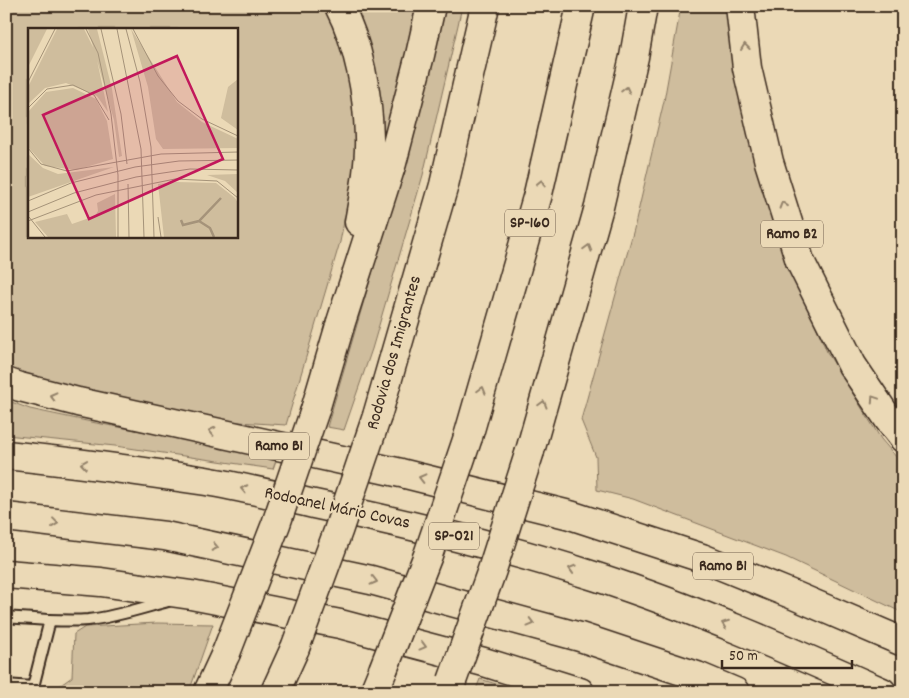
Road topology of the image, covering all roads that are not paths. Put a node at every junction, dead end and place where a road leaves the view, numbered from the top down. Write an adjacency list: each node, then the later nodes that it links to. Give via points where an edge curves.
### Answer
1 (339, 6): 7 (highway, via 362,75 369,138 366,178)
2 (431, 6): 7 (highway, via 392,164)
3 (485, 6): 21 (highway, Rodovia dos Imigrantes, bridge, via 444,185 377,416 295,648)
4 (581, 6): 17 (highway, SP-160, one-way to 4, bridge, via 428,555 468,437 538,194)
5 (644, 6): 19 (highway, one-way to 5, bridge, via 492,570 530,451 599,207)
6 (740, 6): 9 (highway, Ramo B2, one-way to 6, via 852,365 800,261 769,162 747,68)
7 (341, 322): 20 (highway, bridge, via 276,524)
8 (6, 382): 16 (highway, Ramo B1, one-way to 8, via 702,558 570,515 401,473 78,402)
9 (903, 438)
10 (6, 455): 24 (highway, Rodoanel Mário Covas / SP-021, one-way to 10, via 758,637 654,597 520,553 390,520 209,482)
11 (6, 517): 23 (highway, one-way to 23, via 165,536 371,580 580,637)
12 (6, 574): 13 (highway, via 100,582)
13 (191, 595): 15 (lane, via 99,618); 22 (highway, one-way to 22, via 340,624 484,662)
14 (6, 617): 15 (lane)
15 (50, 620): 18 (lane, via 33,687)
16 (903, 642)
17 (379, 681)
18 (6, 685)
19 (449, 686)
20 (208, 692)
21 (275, 692)
22 (580, 692)
23 (734, 692)
24 (882, 692)

